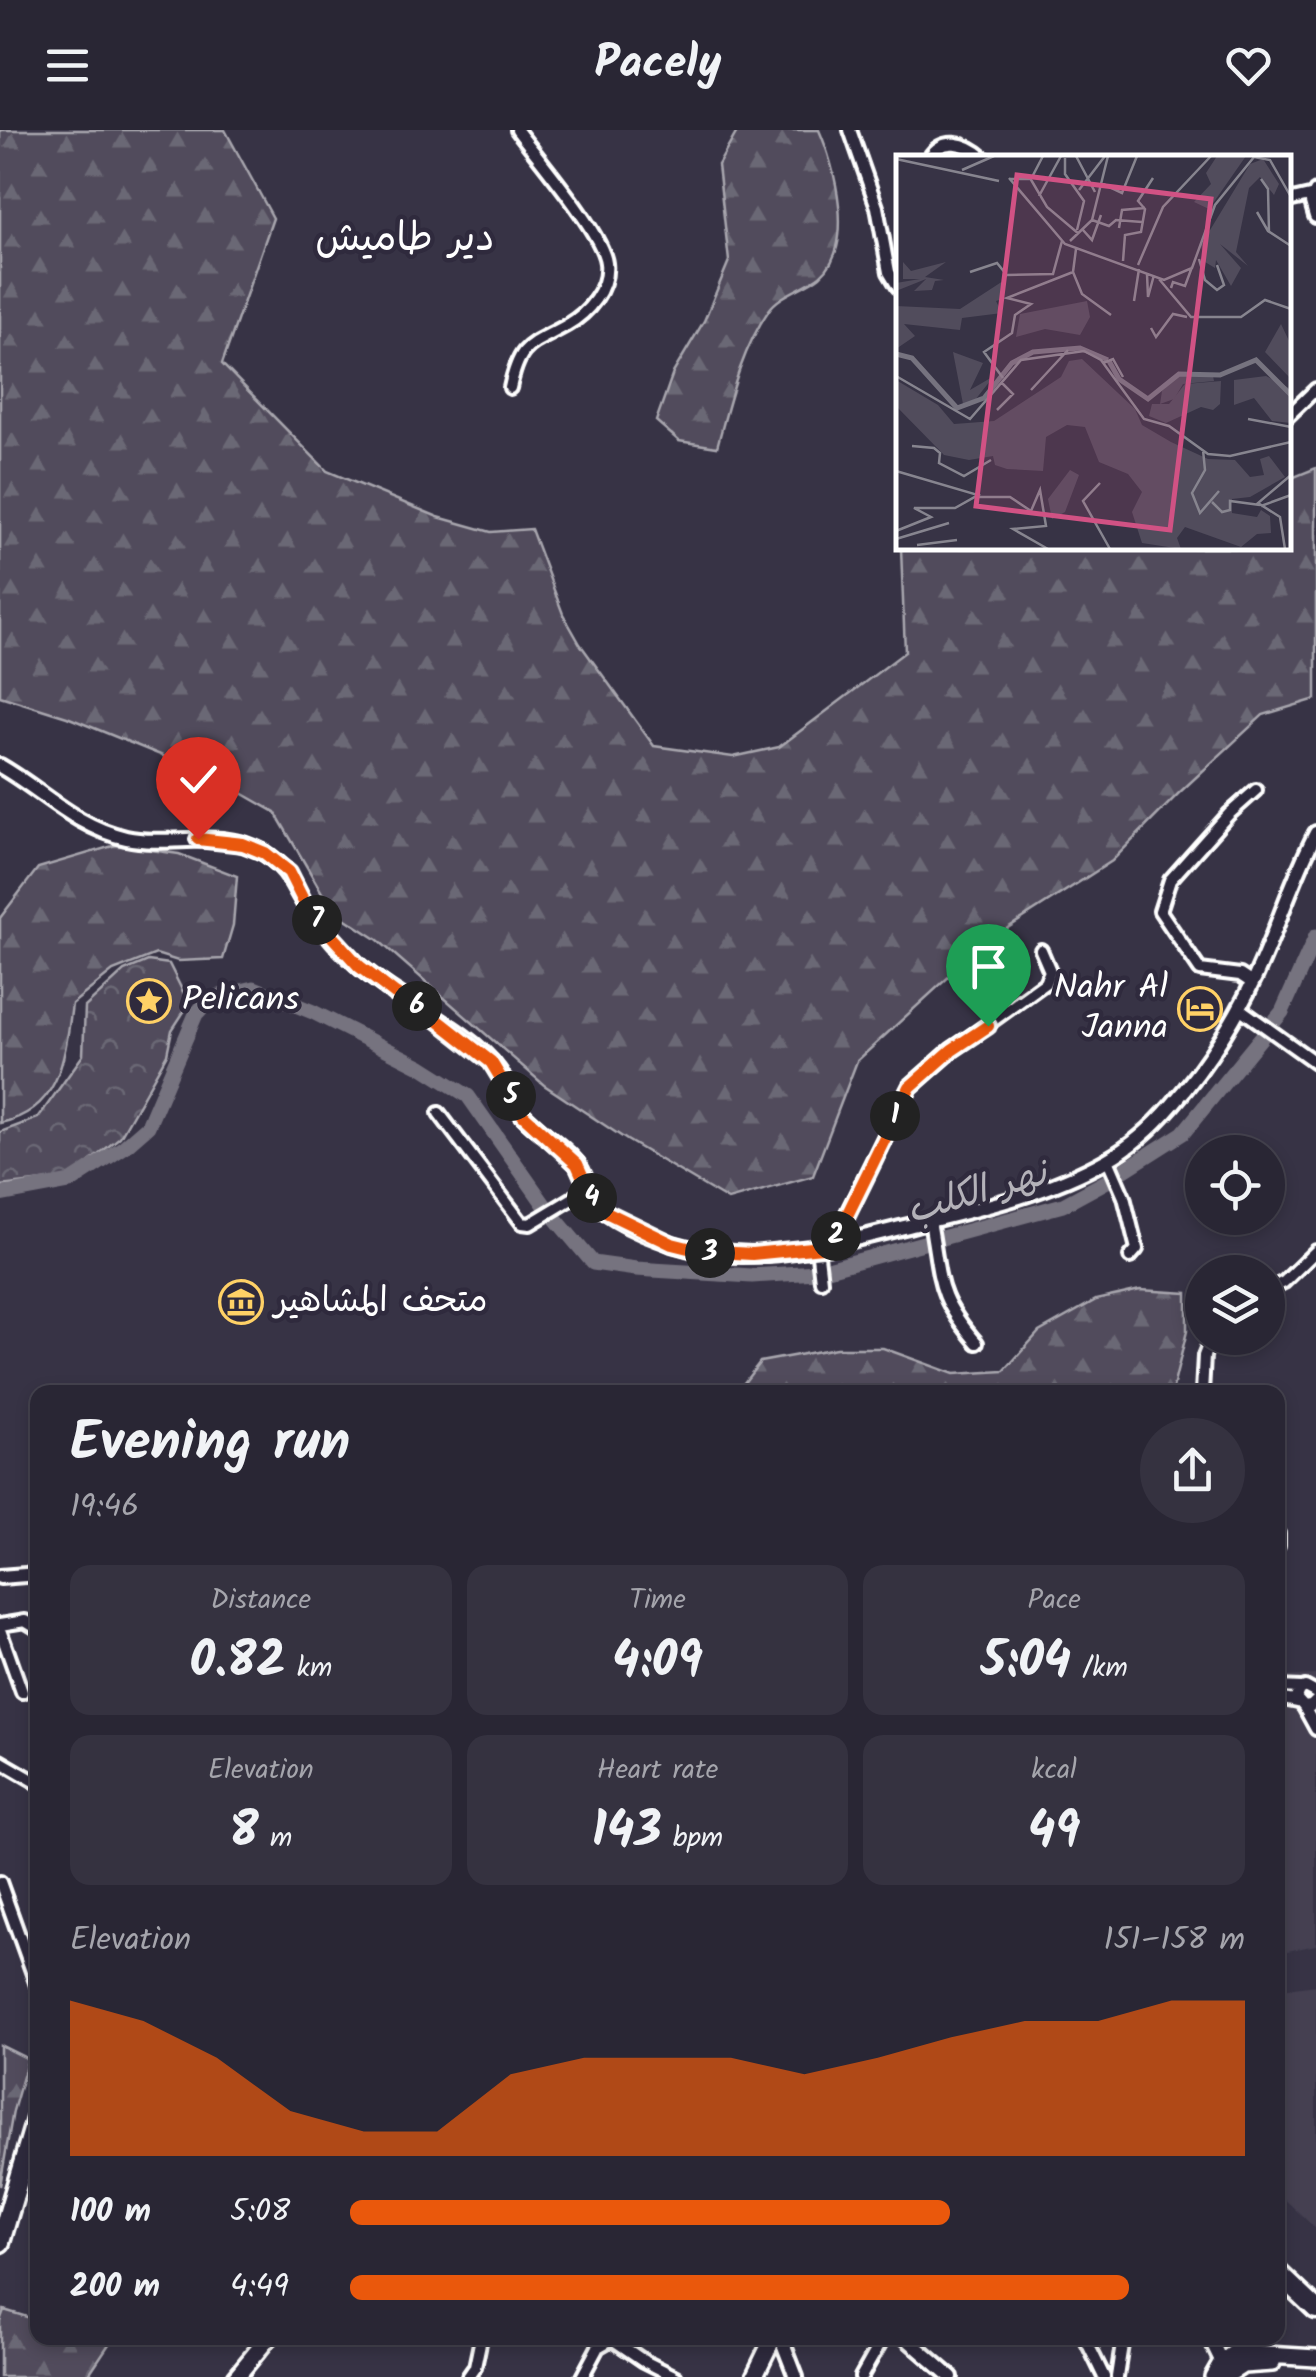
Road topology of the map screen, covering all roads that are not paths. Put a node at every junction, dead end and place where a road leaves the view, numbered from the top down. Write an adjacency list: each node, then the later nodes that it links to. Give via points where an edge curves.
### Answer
1 (517, 130): 9 (street, via 590,230 606,264 594,302 526,346)
2 (850, 130): 8 (street)
3 (931, 155): 4 (street, via 947,142)
4 (980, 155)
5 (1315, 193): 6 (street); 7 (street)
6 (1291, 200)
7 (1316, 216)
8 (896, 284)
9 (510, 388)
10 (1316, 389): 11 (street)
11 (1291, 413)
12 (0, 766): 21 (street, via 92,826 130,840 218,840 265,853 289,872 308,910 359,966 491,1062 523,1115 577,1164)
13 (1256, 790): 16 (street, via 1170,880 1160,911 1200,970 1240,974)
14 (1316, 832): 16 (street)
15 (1042, 950): 23 (street, via 1050,970 1045,983 910,1087)
16 (1252, 982): 17 (street)
17 (1244, 1012): 18 (street); 20 (street, via 1170,1107)
18 (1313, 1056)
19 (439, 1113): 21 (street, via 522,1223)
20 (1109, 1163): 22 (street); 25 (street, via 1138,1241)
21 (588, 1190): 23 (street, via 612,1216 685,1248 719,1254)
22 (930, 1221): 23 (street); 28 (street, via 944,1297)
23 (822, 1248): 26 (street)
24 (1316, 1251): 27 (street)
25 (1130, 1257)
26 (821, 1281)
27 (1285, 1281)
28 (977, 1343)
29 (1204, 1355): 30 (street)
30 (1202, 1385)
31 (30, 1574): 32 (street)
32 (0, 1577)
33 (30, 1624): 34 (street)
34 (0, 1628): 37 (street)
35 (1285, 1687): 36 (street)
36 (1302, 1688): 38 (street); 41 (street)
37 (22, 1692)
38 (1316, 1693)
39 (1285, 1700): 41 (street)
40 (1316, 1701): 41 (street)
41 (1301, 1704): 42 (street)
42 (1316, 1729)
43 (0, 1762): 44 (street)
44 (30, 1779)
45 (0, 1882): 46 (street)
46 (30, 1966)
47 (30, 2139): 48 (highway)
48 (0, 2242)
49 (1285, 2280): 50 (highway)
50 (1316, 2309)
51 (262, 2345): 65 (main road)
52 (479, 2345): 66 (street)
53 (600, 2345): 67 (street)
54 (624, 2345): 68 (street)
55 (770, 2345): 69 (main road)
56 (784, 2345): 70 (street)
57 (879, 2345): 71 (street)
58 (914, 2345): 72 (street)
59 (1088, 2345): 73 (street)
60 (1122, 2345): 74 (street)
61 (1214, 2345): 64 (street)
62 (1316, 2358): 64 (main road)
63 (1316, 2367): 64 (main road)
64 (1227, 2368)
65 (236, 2377)
66 (468, 2377)
67 (582, 2377)
68 (676, 2377)
69 (754, 2377)
70 (796, 2377)
71 (861, 2377)
72 (951, 2377)
73 (1104, 2377)
74 (1117, 2377)

